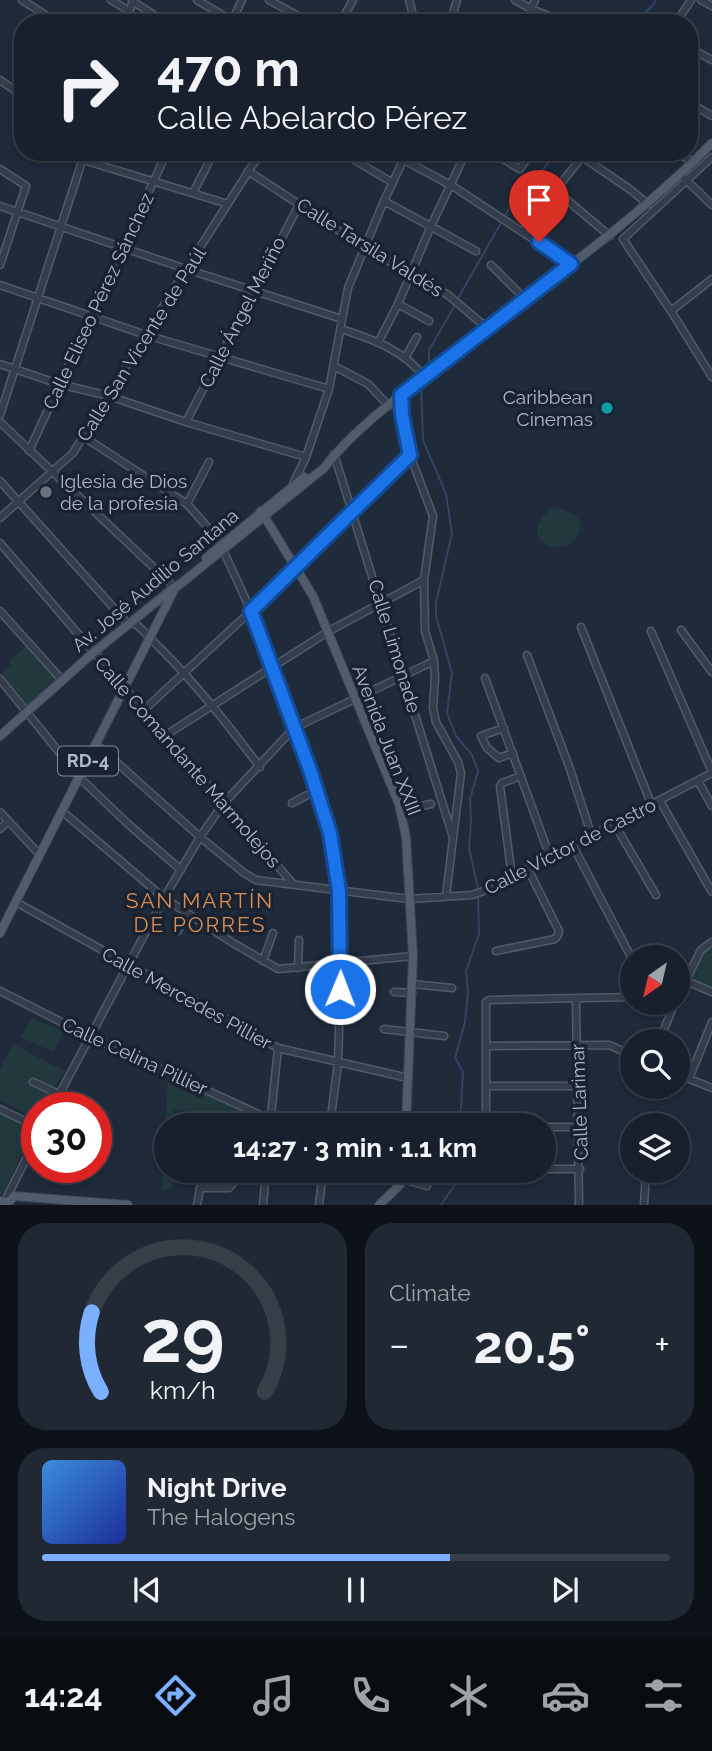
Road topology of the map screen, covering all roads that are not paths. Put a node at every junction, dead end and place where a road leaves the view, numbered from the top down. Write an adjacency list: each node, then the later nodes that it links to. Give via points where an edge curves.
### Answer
1 (22, 0): 12 (street)
2 (111, 0): 11 (street)
3 (197, 0): 15 (street)
4 (269, 0): 16 (street)
5 (515, 0): 10 (street)
6 (535, 0): 10 (street)
7 (701, 0): 9 (street)
8 (132, 1): 11 (street); 14 (street)
9 (712, 6)
10 (531, 9): 17 (street); 18 (street)
11 (129, 11): 13 (street)
12 (44, 14)
13 (128, 14)
14 (153, 14)
15 (220, 14)
16 (295, 14)
17 (529, 14)
18 (544, 14)
19 (712, 143): 20 (main road, RD-4)
20 (698, 157)
21 (712, 157): 38 (street)
22 (82, 161): 51 (street)
23 (97, 161): 39 (street)
24 (163, 161): 39 (street, Calle Eliseo Pérez Sánchez)
25 (210, 161): 43 (street)
26 (256, 161): 37 (street, Calle San Vicente de Paúl)
27 (356, 161): 40 (street)
28 (404, 161): 40 (street)
29 (406, 161): 41 (street)
30 (462, 161): 41 (street)
31 (506, 161): 32 (street, via 520,169)
32 (525, 161)
33 (579, 161): 42 (street)
34 (592, 161): 47 (street)
35 (693, 162): 38 (main road, RD-4)
36 (0, 169): 50 (street, via 26,186)
37 (248, 172): 45 (street, Calle Tarsila Valdés); 46 (street, Calle San Vicente de Paúl)
38 (683, 178): 47 (main road, RD-4); 48 (street); 69 (street, via 623,239)
39 (153, 182): 43 (street); 56 (street, Calle Eliseo Pérez Sánchez)
40 (393, 183): 44 (street)
41 (450, 185): 52 (street); 53 (street)
42 (555, 190): 53 (street); 54 (street)
43 (193, 194): 46 (street)
44 (384, 201): 52 (street); 55 (street)
45 (299, 203): 55 (street, Calle Tarsila Valdés); 65 (street, Calle Ángel Meriño)
46 (228, 204): 61 (street, Calle San Vicente de Paúl)
47 (648, 204): 54 (main road, RD-4)
48 (712, 205)
49 (0, 206): 50 (street)
50 (19, 212): 51 (street); 59 (street)
51 (62, 226): 56 (street); 66 (street)
52 (431, 226): 57 (street); 62 (street)
53 (523, 231): 58 (street)
54 (610, 236): 58 (main road, RD-4)
55 (365, 247): 62 (street, Calle Tarsila Valdés); 71 (street, via 348,288)
56 (122, 248): 61 (street); 70 (street, Calle Eliseo Pérez Sánchez)
57 (476, 251)
58 (571, 264): 67 (main road, RD-4)
59 (0, 265)
60 (491, 265): 67 (street)
61 (186, 269): 65 (street); 75 (street, Calle San Vicente de Paúl)
62 (410, 274): 68 (street); 73 (street, Calle Tarsila Valdés)
63 (711, 283): 69 (street)
64 (0, 285): 66 (street)
65 (253, 290): 71 (street); 78 (street, Calle Ángel Meriño)
66 (39, 298): 70 (street); 82 (street)
67 (525, 299): 73 (main road, RD-4)
68 (398, 304): 72 (street); 77 (street)
69 (671, 311): 84 (street)
70 (90, 317): 75 (street); 85 (street, Calle Eliseo Pérez Sánchez)
71 (342, 319): 74 (street)
72 (429, 321)
73 (487, 328): 83 (main road, RD-4)
74 (341, 329): 77 (street); 81 (street)
75 (146, 335): 78 (street); 88 (street, Calle San Vicente de Paúl)
76 (417, 337): 79 (street)
77 (378, 343): 79 (street)
78 (218, 358): 86 (street); 92 (street, Calle Ángel Meriño)
79 (405, 358): 83 (street)
80 (0, 364): 82 (street)
81 (334, 366): 86 (street); 89 (street, via 368,384)
82 (16, 369): 85 (street); 90 (street)
83 (425, 377): 87 (main road, RD-4)
84 (712, 377)
85 (59, 384): 88 (street); 94 (street, Calle Eliseo Pérez Sánchez)
86 (329, 389): 97 (street)
87 (401, 395): 89 (main road, RD-4); 96 (street)
88 (109, 396): 92 (street); 93 (street, Calle San Vicente de Paúl)
89 (389, 405): 95 (main road, RD-4)
90 (0, 415)
91 (0, 422): 94 (street)
92 (186, 422): 97 (street)
93 (84, 437): 99 (street, Calle San Vicente de Paúl); 103 (street)
94 (29, 451): 99 (street)
95 (334, 454): 101 (main road, Av. José Audilio Santana / RD-4); 104 (street, Calle Limonade); 105 (main road, RD-4, via 324,468)
96 (410, 455): 104 (street); 110 (street, via 433,516)
97 (306, 457): 101 (street)
98 (209, 462): 103 (street)
99 (52, 474): 102 (street, Calle San Vicente de Paúl); 111 (street)
100 (0, 481): 102 (street)
101 (292, 486): 105 (main road, Av. José Audilio Santana / RD-4)
102 (18, 502): 106 (street, Calle San Vicente de Paúl); 115 (street)
103 (187, 504): 108 (street)
104 (353, 511): 109 (street); 112 (street, Calle Limonade)
105 (263, 513): 108 (main road, RD-4); 109 (main road, Avenida Juan XXIII)
106 (0, 518)
107 (0, 543): 121 (street, Calle Comandante Marmolejos)
108 (222, 547): 111 (main road, RD-4); 114 (street)
109 (296, 567): 114 (street); 118 (main road, Avenida Juan XXIII)
110 (424, 580): 112 (street); 123 (street, via 425,631)
111 (174, 589): 115 (main road, Av. José Audilio Santana); 120 (main road, RD-4)
112 (381, 603): 118 (street); 127 (street, Calle Limonade)
113 (0, 611): 130 (street)
114 (251, 611): 124 (street); 126 (street)
115 (131, 624): 120 (street, via 146,631); 121 (main road, Av. José Audilio Santana)
116 (581, 628): 152 (street)
117 (681, 630): 125 (street)
118 (329, 631): 124 (street); 132 (main road, Avenida Juan XXIII)
119 (651, 631): 143 (street)
120 (150, 639): 126 (street); 131 (main road, RD-4)
121 (94, 652): 130 (main road, Av. José Audilio Santana); 131 (street, Calle Comandante Marmolejos)
122 (527, 655): 161 (street)
123 (434, 661): 127 (street); 162 (street, via 436,722 461,773)
124 (271, 666): 133 (street); 136 (street)
125 (712, 672)
126 (185, 673): 133 (street); 134 (street)
127 (404, 675): 132 (street); 162 (street, Calle Limonade)
128 (485, 678): 137 (street)
129 (0, 680): 135 (street)
130 (62, 680): 135 (main road, Av. José Audilio Santana)
131 (124, 688): 134 (street, Calle Comandante Marmolejos); 140 (main road, RD-4)
132 (356, 697): 136 (street); 154 (main road, Avenida Juan XXIII)
133 (212, 704): 138 (street); 142 (street)
134 (144, 710): 138 (street, Calle Comandante Marmolejos)
135 (27, 711): 139 (main road, Av. José Audilio Santana); 145 (street)
136 (294, 728): 142 (street); 147 (street)
137 (504, 728): 141 (street); 141 (street, via 481,736 497,757)
138 (166, 735): 150 (street, Calle Comandante Marmolejos)
139 (0, 736)
140 (96, 744): 145 (main road, RD-4); 160 (street, Calle Víctor de Castro)
141 (513, 754): 144 (street)
142 (260, 767): 150 (street)
143 (712, 773): 146 (street, Calle Víctor de Castro)
144 (521, 776): 165 (street); 168 (street, via 500,786)
145 (80, 778): 156 (main road, RD-4); 167 (street)
146 (698, 781): 148 (street, Calle Víctor de Castro); 153 (street)
147 (317, 790): 149 (street); 170 (street, via 332,842)
148 (660, 802): 152 (street, Calle Víctor de Castro); 171 (street)
149 (292, 803)
150 (223, 804): 160 (street); 169 (street, Calle Comandante Marmolejos)
151 (431, 804): 154 (street)
152 (652, 806): 158 (street, Calle Víctor de Castro)
153 (712, 806)
154 (400, 811): 175 (main road, Avenida Juan XXIII)
155 (0, 812): 157 (street)
156 (63, 812): 164 (main road, RD-4); 174 (street)
157 (8, 821): 159 (street); 164 (street)
158 (615, 825): 161 (street, Calle Víctor de Castro); 172 (street)
159 (0, 829)
160 (200, 836): 167 (street); 169 (street, Calle Víctor de Castro, via 253,879)
161 (592, 837): 163 (street, Calle Víctor de Castro)
162 (454, 838): 173 (street)
163 (573, 846): 165 (street, Calle Víctor de Castro); 183 (street)
164 (39, 855): 176 (main road, RD-4)
165 (550, 857): 166 (street, Calle Víctor de Castro)
166 (528, 869): 168 (street, Calle Víctor de Castro); 184 (street, via 558,935)
167 (181, 870): 174 (street)
168 (512, 877): 173 (street, Calle Víctor de Castro, via 472,895)
169 (294, 885): 170 (street, Calle Víctor de Castro)
170 (339, 891): 175 (street, Calle Víctor de Castro); 187 (street)
171 (712, 892)
172 (656, 895)
173 (446, 896): 175 (street, Calle Víctor de Castro)
174 (164, 898): 177 (street); 188 (street)
175 (409, 900): 185 (main road, Avenida Juan XXIII)
176 (16, 902): 179 (main road, RD-4); 188 (street, Calle Mercedes Pillier)
177 (187, 913): 178 (street); 186 (street)
178 (178, 931)
179 (0, 933)
180 (273, 933): 186 (street)
181 (299, 940): 189 (street)
182 (712, 942): 190 (street, via 701,950)
183 (625, 945)
184 (496, 951)
185 (414, 956): 187 (street); 192 (main road, Avenida Juan XXIII)
186 (263, 961): 189 (street, via 278,969)
187 (341, 964): 189 (street); 208 (street)
188 (127, 965): 202 (street); 206 (street, Calle Mercedes Pillier)
189 (298, 968)
190 (690, 969)
191 (690, 983): 196 (street)
192 (412, 988): 193 (street); 195 (street); 201 (main road, Avenida Juan XXIII)
193 (452, 988)
194 (0, 991): 202 (street, Calle Celina Pillier)
195 (394, 992)
196 (712, 992)
197 (620, 997): 198 (street)
198 (576, 999): 204 (street, Calle Larimar); 205 (street, via 489,1000 485,1005)
199 (712, 1022): 209 (street)
200 (384, 1029): 201 (street)
201 (410, 1032): 203 (street); 210 (main road, Avenida Juan XXIII)
202 (89, 1036): 217 (street); 219 (street, Calle Celina Pillier)
203 (444, 1036)
204 (577, 1045): 205 (street); 207 (street, via 608,1045); 214 (street, Calle Larimar)
205 (485, 1046): 213 (street)
206 (278, 1048): 208 (street, Calle Mercedes Pillier); 220 (street)
207 (620, 1050)
208 (338, 1063): 210 (street, Calle Mercedes Pillier); 221 (street)
209 (690, 1074)
210 (408, 1078): 222 (main road, Avenida Juan XXIII)
211 (690, 1080): 215 (street)
212 (33, 1082): 216 (street)
213 (486, 1086): 214 (street); 223 (street)
214 (578, 1086): 226 (street, Calle Larimar)
215 (712, 1088)
216 (55, 1092)
217 (60, 1092)
218 (0, 1109): 224 (street)
219 (252, 1113)
220 (272, 1113)
221 (332, 1113)
222 (407, 1113)
223 (486, 1113)
224 (21, 1119)
225 (556, 1127): 226 (street)
226 (579, 1127): 227 (street, Calle Larimar)
227 (580, 1169): 229 (street); 244 (street, Calle Larimar)
228 (21, 1170): 237 (street)
229 (556, 1170)
230 (233, 1183): 240 (street, via 229,1188 200,1188)
231 (265, 1183): 241 (street)
232 (321, 1183): 242 (street)
233 (401, 1183): 243 (main road)
234 (421, 1183): 236 (street)
235 (645, 1183): 245 (street)
236 (427, 1186)
237 (5, 1203): 238 (main road, via 14,1196)
238 (70, 1203): 239 (main road)
239 (128, 1205)
240 (197, 1205)
241 (263, 1205)
242 (318, 1205)
243 (379, 1205)
244 (579, 1205)
245 (644, 1205)

